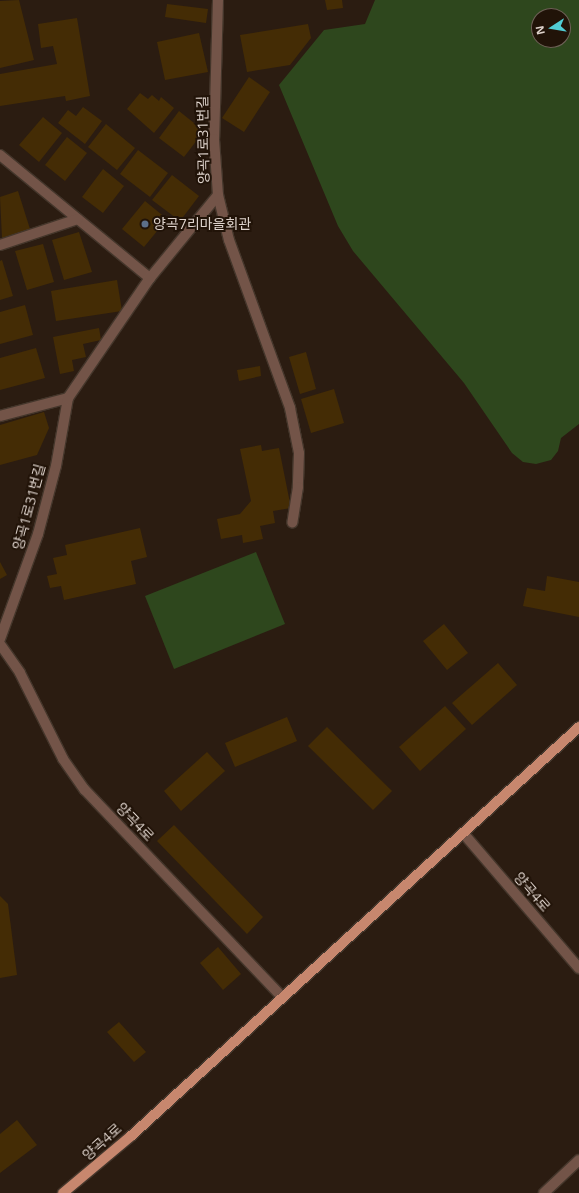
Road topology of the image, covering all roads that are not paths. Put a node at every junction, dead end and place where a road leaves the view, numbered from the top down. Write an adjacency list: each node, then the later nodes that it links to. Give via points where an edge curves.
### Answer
1 (218, 0): 3 (lane, 양곡1로31번길, via 214,139)
2 (0, 155): 4 (lane)
3 (218, 195): 6 (lane, 양곡1로31번길); 9 (lane, via 229,240 290,408 299,453 298,488)
4 (78, 219): 5 (lane); 6 (lane)
5 (0, 246)
6 (150, 278): 7 (lane, 양곡1로31번길)
7 (68, 398): 8 (lane); 10 (lane, 양곡1로31번길, via 56,466 38,534)
8 (0, 416)
9 (292, 523)
10 (0, 639)
11 (0, 644): 15 (lane, 양곡4로, via 20,673 63,760 85,790)
12 (579, 727): 13 (main road, 양곡4로)
13 (464, 834): 14 (lane, 양곡4로); 15 (main road, 양곡4로)
14 (579, 968)
15 (282, 997): 17 (main road, 양곡4로)
16 (579, 1160): 18 (lane)
17 (63, 1193)
18 (544, 1193)

